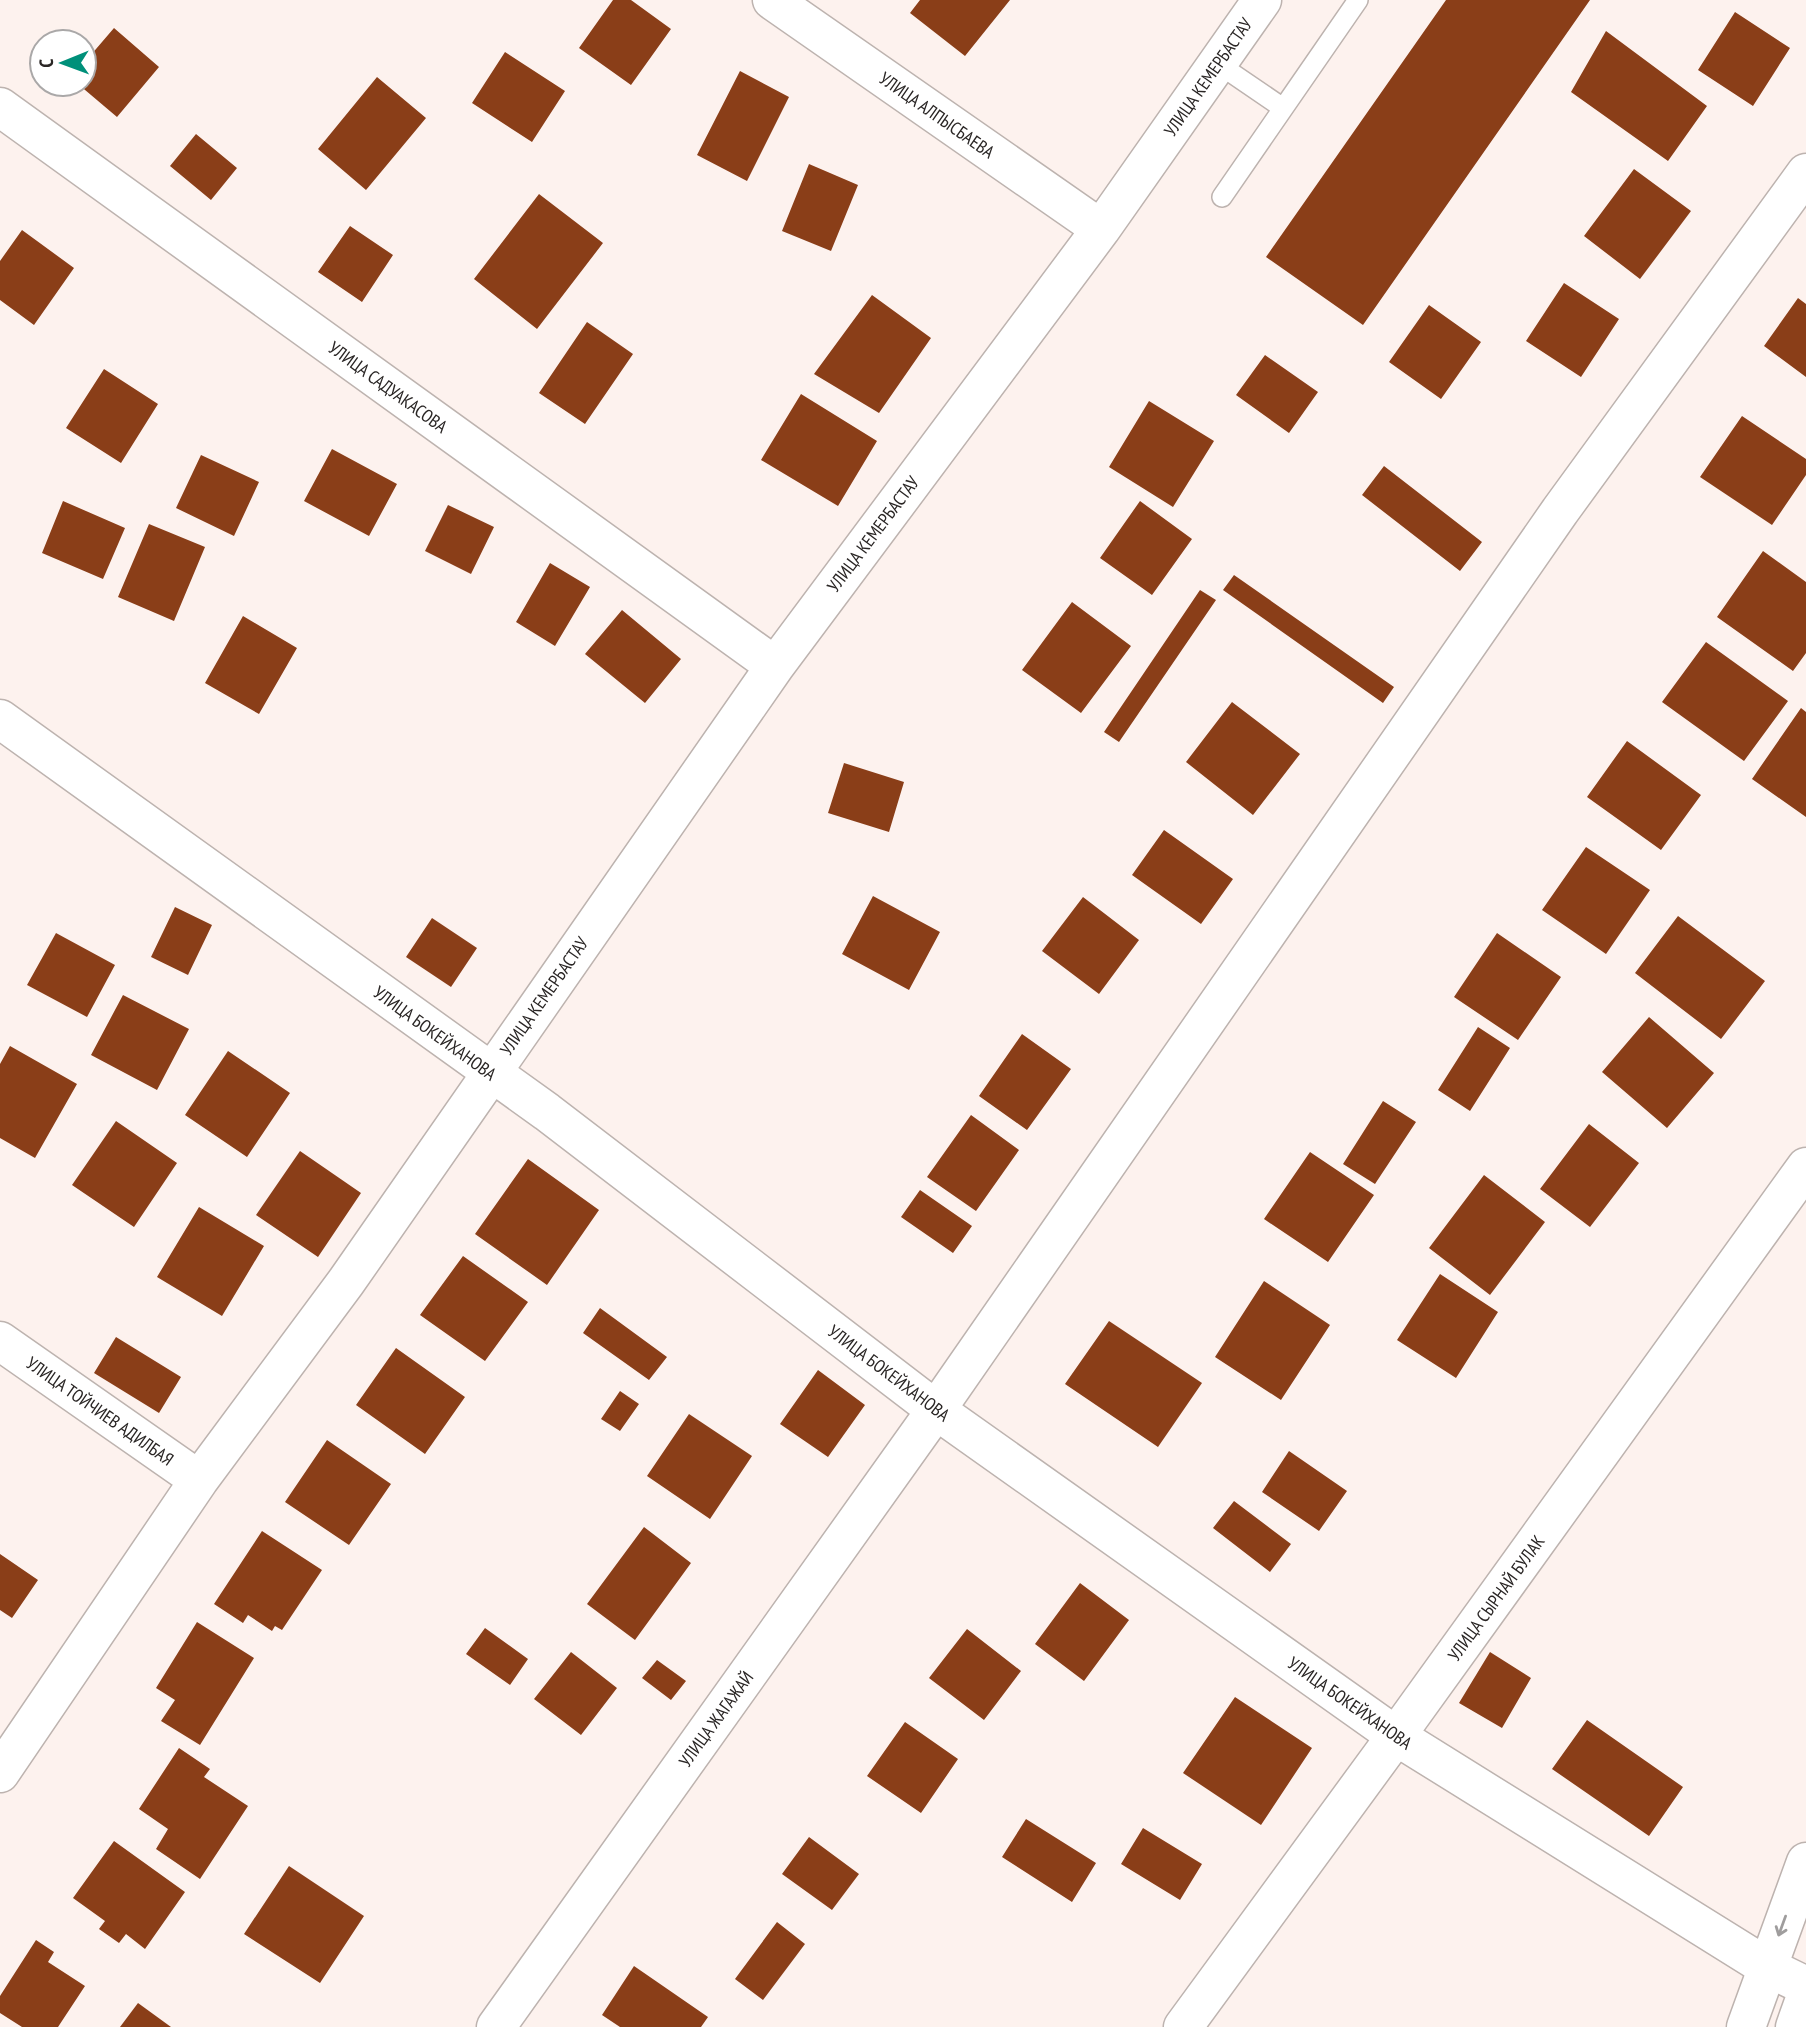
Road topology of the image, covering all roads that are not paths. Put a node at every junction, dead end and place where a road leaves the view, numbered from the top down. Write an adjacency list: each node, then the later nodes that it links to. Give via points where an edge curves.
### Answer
1 (772, 0): 9 (street, УЛИЦА АЛПЫСБАЕВА)
2 (1262, 0): 4 (street, УЛИЦА КЕМЕРБАСТАУ)
3 (1358, 0): 6 (lane)
4 (1217, 63): 6 (lane); 9 (street, УЛИЦА КЕМЕРБАСТАУ)
5 (0, 107): 10 (street, УЛИЦА САДУАКАСОВА)
6 (1283, 108): 8 (lane)
7 (1806, 173): 15 (street, УЛИЦА ЖАГАЖАЙ, via 1560,511)
8 (1222, 197)
9 (1101, 229): 10 (street, УЛИЦА КЕМЕРБАСТАУ)
10 (775, 666): 12 (street, УЛИЦА КЕМЕРБАСТАУ)
11 (0, 719): 12 (street, УЛИЦА БОКЕЙХАНОВА)
12 (491, 1073): 15 (street, УЛИЦА БОКЕЙХАНОВА); 16 (street, УЛИЦА КЕМЕРБАСТАУ, via 346,1282)
13 (1806, 1167): 17 (street, УЛИЦА СЫРНАЙ БУЛАК)
14 (0, 1341): 16 (street, УЛИЦА ТОЙЧИЕВ АДИЛБАЯ)
15 (936, 1410): 17 (street, УЛИЦА БОКЕЙХАНОВА); 23 (street, УЛИЦА ЖАГАЖАЙ)
16 (199, 1480): 18 (street, УЛИЦА КЕМЕРБАСТАУ)
17 (1396, 1736): 20 (street, УЛИЦА БОКЕЙХАНОВА); 24 (street, УЛИЦА СЫРНАЙ БУЛАК)
18 (0, 1773)
19 (1806, 1862): 20 (street, one-way to 20)
20 (1767, 1968): 21 (street, УЛИЦА БОКЕЙХАНОВА); 25 (street)
21 (1806, 1986)
22 (1806, 1996): 26 (street)
23 (496, 2027)
24 (1183, 2027)
25 (1746, 2027)
26 (1795, 2027)

